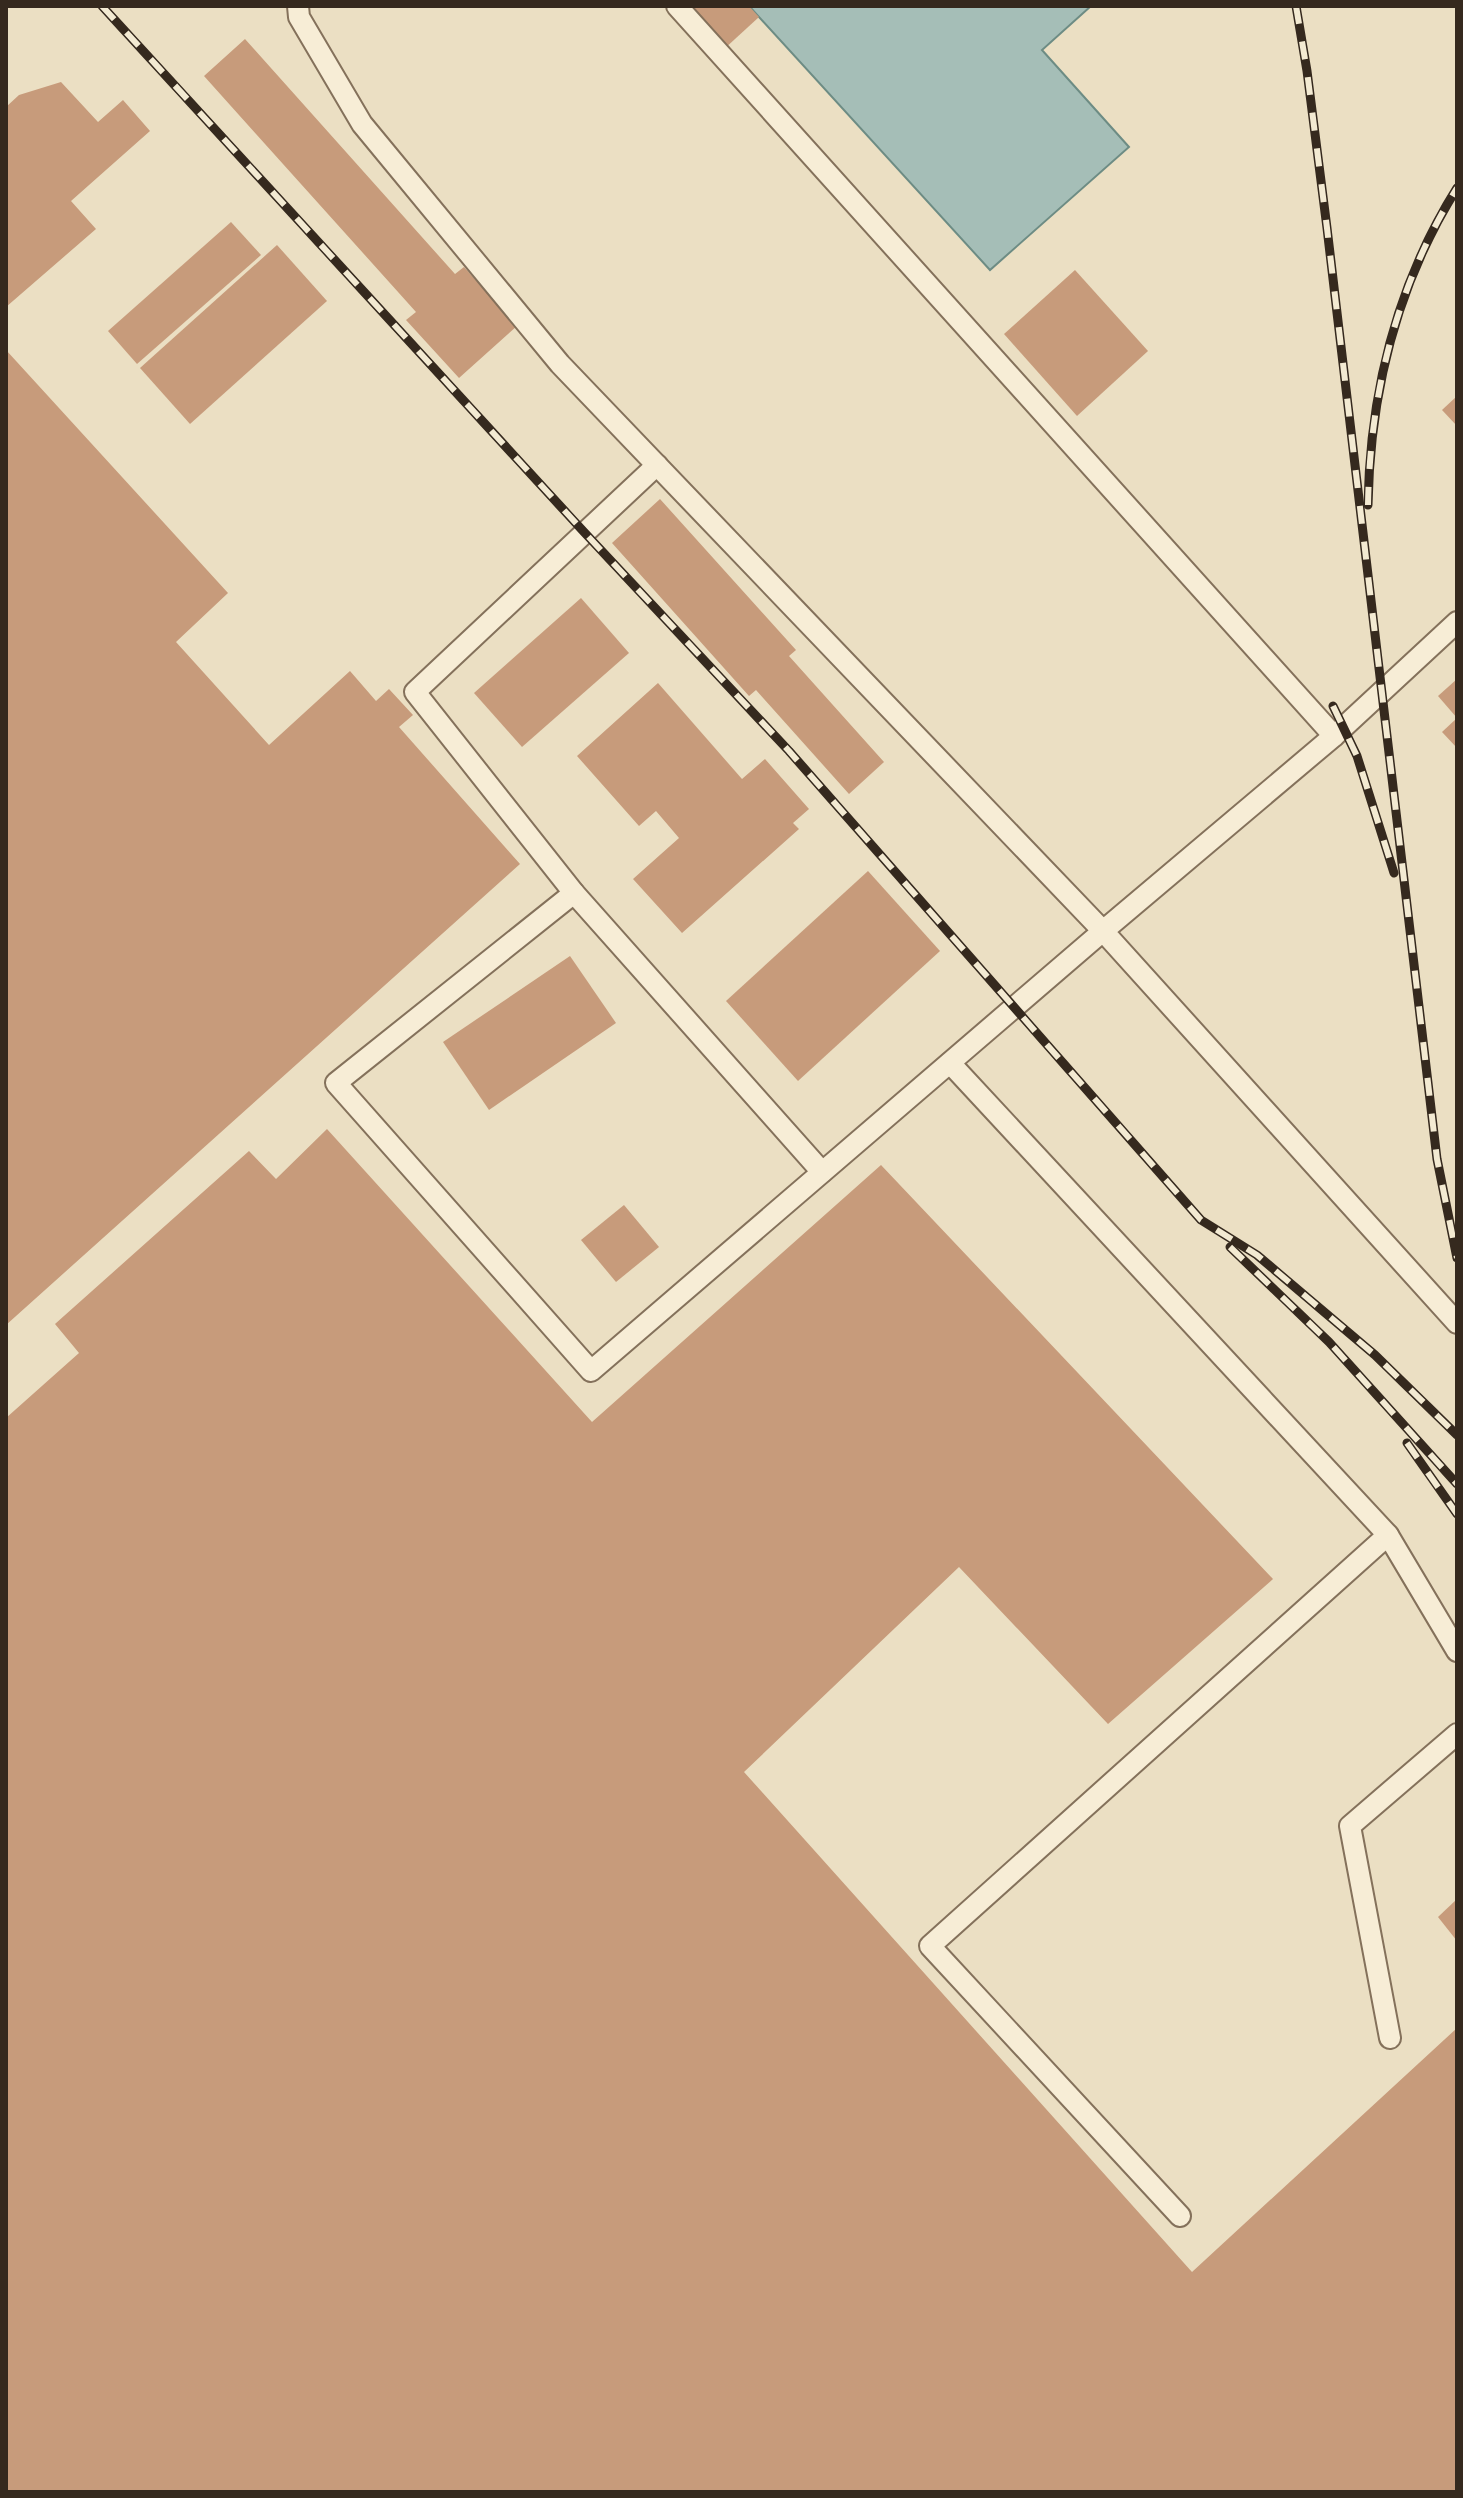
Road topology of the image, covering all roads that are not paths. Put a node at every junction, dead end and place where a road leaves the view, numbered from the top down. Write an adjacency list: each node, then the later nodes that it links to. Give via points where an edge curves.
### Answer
1 (298, 6): 3 (lane, via 299,17 362,124 560,364)
2 (677, 6): 5 (lane)
3 (657, 465): 6 (lane, via 415,692); 7 (lane)
4 (1457, 622): 5 (lane)
5 (1334, 736): 7 (lane)
6 (574, 893): 9 (lane); 9 (lane, via 336,1083 591,1371)
7 (1103, 931): 8 (lane); 10 (lane)
8 (950, 1063): 9 (lane); 11 (lane)
9 (822, 1172)
10 (1457, 1323)
11 (1388, 1535): 12 (lane); 15 (lane, via 930,1946)
12 (1457, 1651)
13 (1457, 1734): 14 (lane, via 1350,1826)
14 (1390, 2038)
15 (1180, 2216)

